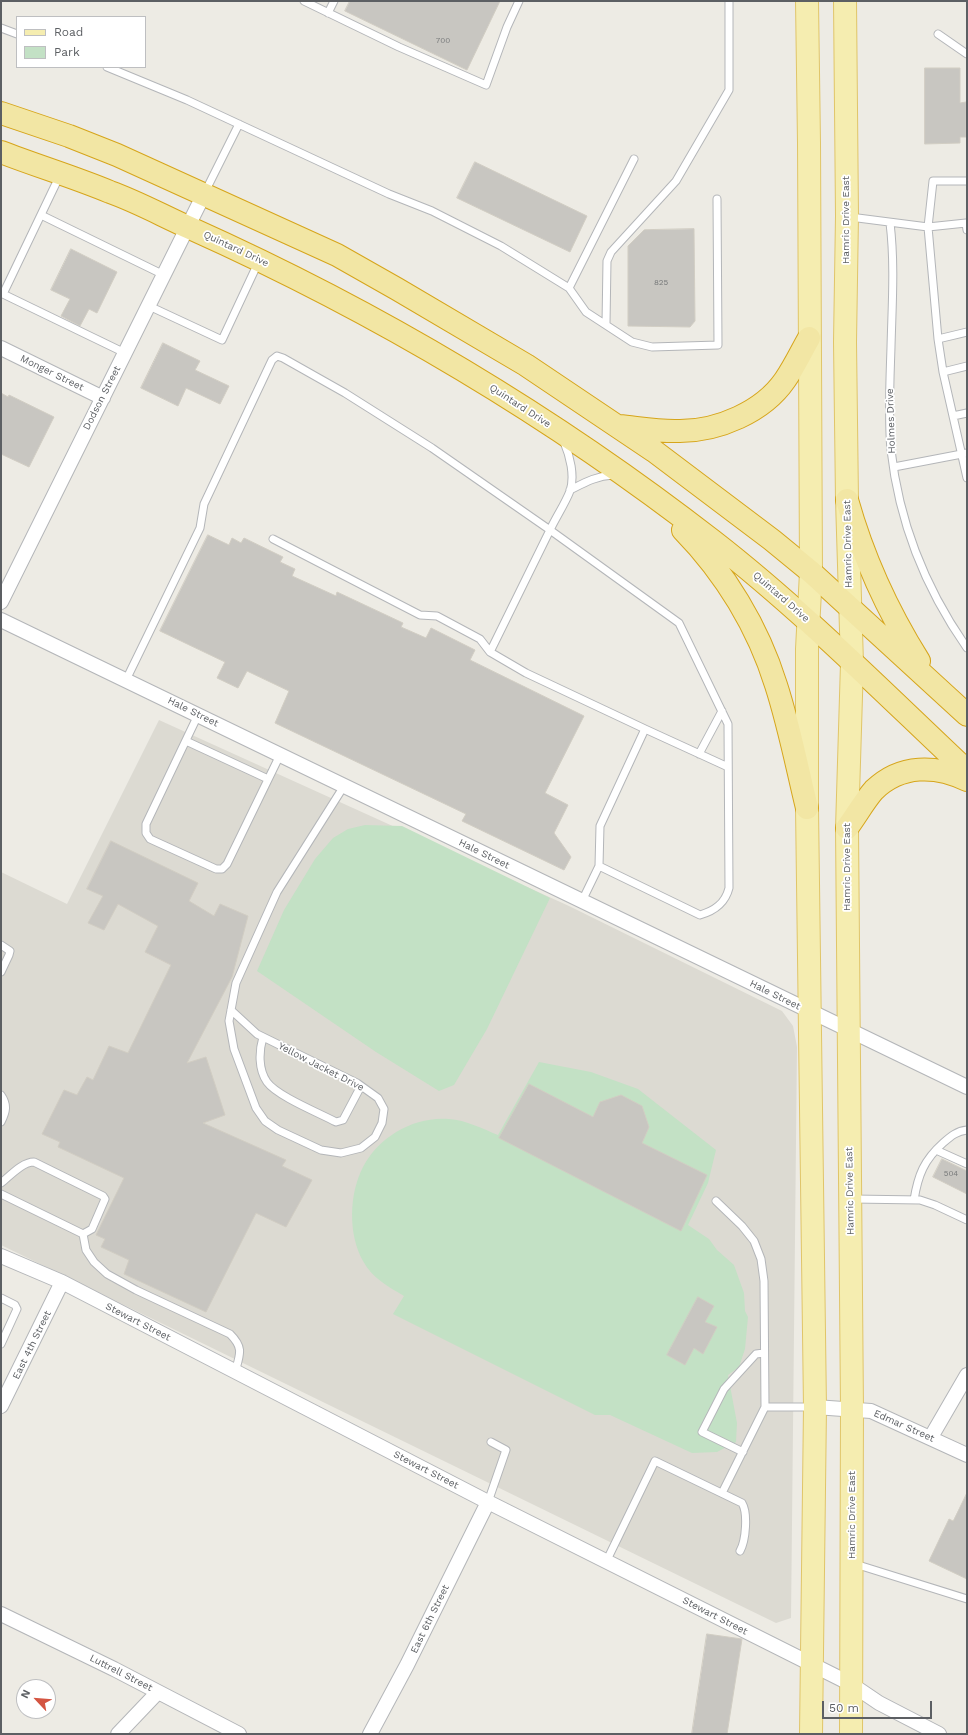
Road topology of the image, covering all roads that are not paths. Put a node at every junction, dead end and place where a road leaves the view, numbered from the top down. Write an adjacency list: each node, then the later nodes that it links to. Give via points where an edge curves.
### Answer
1 (304, 1): 7 (lane)
2 (334, 1): 7 (lane)
3 (519, 1): 7 (lane, via 506,27 486,85)
4 (730, 1): 31 (lane, via 729,90 676,181 611,252 607,261)
5 (807, 1): 33 (main road)
6 (844, 1): 22 (main road, Hamric Drive East)
7 (328, 13)
8 (1, 28): 9 (lane)
9 (16, 34)
10 (938, 34): 11 (lane)
11 (967, 54)
12 (109, 68): 14 (lane)
13 (1, 112): 19 (highway, via 117,155)
14 (239, 124): 19 (lane); 29 (lane, via 389,194 432,211 494,242)
15 (1, 152): 17 (highway, Quintard Drive)
16 (634, 159): 29 (lane)
17 (61, 174): 21 (lane); 25 (highway, Quintard Drive, via 116,194)
18 (967, 181): 26 (lane, via 933,180)
19 (204, 194): 25 (street, Dodson Street); 42 (highway, via 336,256 397,289 526,365)
20 (717, 199): 31 (lane, via 718,345 652,347 632,342)
21 (41, 215): 28 (lane); 36 (lane, via 3,294)
22 (847, 216): 23 (lane); 49 (main road, Hamric Drive East)
23 (890, 223): 26 (lane); 45 (lane, Holmes Drive, via 893,246 891,448)
24 (967, 225): 26 (lane)
25 (188, 227): 27 (highway, Quintard Drive); 28 (street, Dodson Street)
26 (928, 227): 34 (lane)
27 (259, 259): 30 (lane, via 222,340); 43 (highway, Quintard Drive, via 330,295 429,351)
28 (164, 275): 30 (street, Dodson Street)
29 (569, 288): 31 (lane, via 586,312)
30 (149, 306): 36 (street, Dodson Street)
31 (606, 324)
32 (967, 332): 34 (lane)
33 (809, 338): 42 (highway, via 785,381 760,404 731,421 681,432); 52 (main road)
34 (938, 339): 38 (lane)
35 (1, 348): 39 (street, Monger Street)
36 (125, 353): 39 (street, Dodson Street)
37 (967, 366): 38 (lane)
38 (943, 372): 41 (lane)
39 (103, 398): 53 (street, Dodson Street)
40 (967, 413): 41 (lane)
41 (953, 416): 44 (lane)
42 (616, 426): 52 (highway, via 731,508)
43 (560, 432): 46 (highway, Quintard Drive); 48 (lane, via 572,470)
44 (964, 454): 45 (lane); 47 (lane)
45 (894, 467): 57 (lane, Holmes Drive, via 904,517 920,566 942,610)
46 (623, 475): 48 (lane, via 602,475); 56 (highway, Quintard Drive, via 714,542); 74 (highway, via 689,537 721,576 741,606 775,684)
47 (967, 478)
48 (570, 490): 50 (lane)
49 (847, 500): 54 (main road, Hamric Drive East); 61 (highway, via 865,556 888,609)
50 (550, 530): 58 (lane); 60 (lane, via 432,448 345,393 277,356 272,360 204,504 200,528); 62 (lane, via 679,623)
51 (273, 539): 58 (lane, via 420,615 437,616 480,639)
52 (811, 572): 54 (highway); 56 (main road)
53 (1, 602)
54 (850, 608): 59 (main road, Hamric Drive East); 61 (highway)
55 (1, 620): 60 (street, Hale Street)
56 (809, 622): 59 (highway, Quintard Drive); 74 (main road)
57 (967, 648)
58 (490, 652): 65 (lane, via 526,673)
59 (852, 663): 70 (highway, Quintard Drive); 75 (main road, Hamric Drive East)
60 (126, 680): 63 (street, Hale Street)
61 (938, 688): 64 (highway)
62 (722, 711): 67 (lane); 69 (lane, via 728,724)
63 (198, 715): 66 (lane); 68 (street, Hale Street)
64 (967, 716)
65 (645, 728): 67 (lane); 76 (lane, via 600,826)
66 (186, 741): 71 (lane); 71 (lane, via 146,824 146,833 150,838 216,869 222,869 227,864)
67 (699, 754): 69 (lane)
68 (280, 755): 71 (lane); 73 (street, Hale Street)
69 (728, 767): 76 (lane, via 729,888 725,899 716,909 700,915)
70 (967, 771)
71 (268, 779)
72 (967, 780): 75 (highway, via 929,768 906,771 874,790)
73 (344, 786): 77 (street, Hale Street); 80 (lane, Yellow Jacket Drive, via 277,892 236,983)
74 (807, 808): 81 (main road)
75 (847, 828): 82 (main road, Hamric Drive East)
76 (599, 866): 77 (lane)
77 (582, 901): 81 (street, Hale Street)
78 (1, 945): 79 (lane, via 10,951)
79 (1, 972)
80 (231, 1010): 83 (lane, Yellow Jacket Drive); 84 (lane, Yellow Jacket Drive, via 229,1021 234,1049 256,1108 265,1121 278,1130 321,1150 341,1153 361,1148 375,1137 382,1123 384,1109 378,1098)
81 (810, 1012): 82 (street, Hale Street); 107 (main road)
82 (847, 1030): 85 (street, Hale Street); 93 (main road, Hamric Drive East)
83 (263, 1037): 84 (lane, Yellow Jacket Drive); 84 (lane, via 259,1049 260,1064 266,1082 278,1092 336,1122 343,1120)
84 (361, 1086)
85 (967, 1087)
86 (1, 1095): 87 (lane, via 6,1104 6,1112)
87 (1, 1122)
88 (967, 1130): 89 (lane, via 959,1131)
89 (936, 1150): 90 (lane); 94 (lane, via 929,1156 917,1182)
90 (967, 1164)
91 (1, 1183): 97 (lane, via 24,1165 34,1162 103,1196 104,1205 92,1229)
92 (1, 1194): 97 (lane)
93 (850, 1198): 94 (lane); 108 (main road, Hamric Drive East)
94 (914, 1200): 96 (lane, via 935,1205)
95 (716, 1201): 102 (lane, via 754,1241 761,1259 764,1280)
96 (967, 1220)
97 (83, 1234): 103 (lane, via 86,1250 107,1274 230,1334 238,1342 241,1352)
98 (1, 1256): 99 (street, Stewart Street)
99 (62, 1282): 103 (street, Stewart Street); 105 (street, East 4th Street)
100 (1, 1298): 101 (lane, via 15,1305 17,1309)
101 (1, 1344)
102 (764, 1354): 106 (lane); 111 (lane, via 756,1354 724,1389 702,1432)
103 (235, 1372): 114 (street, Stewart Street)
104 (967, 1375): 109 (street)
105 (1, 1406)
106 (765, 1407): 107 (lane); 111 (lane)
107 (815, 1408): 108 (street, Edmar Street); 120 (main road)
108 (852, 1409): 109 (street, Edmar Street, via 871,1411); 117 (main road, Hamric Drive East)
109 (931, 1437): 112 (street, Edmar Street)
110 (491, 1442): 114 (lane, via 506,1450)
111 (743, 1452): 113 (lane)
112 (967, 1455)
113 (722, 1493): 115 (lane, via 742,1503 745,1509 744,1544); 116 (lane, via 655,1461)
114 (488, 1502): 116 (street, Stewart Street); 125 (street, East 6th Street, via 407,1666)
115 (740, 1551)
116 (606, 1562): 120 (street, Stewart Street)
117 (852, 1563): 118 (lane); 121 (main road, Hamric Drive East)
118 (967, 1599)
119 (1, 1614): 122 (street, Luttrell Street)
120 (812, 1664): 121 (street, Stewart Street); 126 (main road)
121 (851, 1684): 127 (main road, Hamric Drive East); 128 (street, Stewart Street, via 879,1703)
122 (158, 1692): 123 (street); 124 (street, Luttrell Street)
123 (118, 1734)
124 (239, 1734)
125 (370, 1734)
126 (811, 1734)
127 (851, 1734)
128 (939, 1734)

